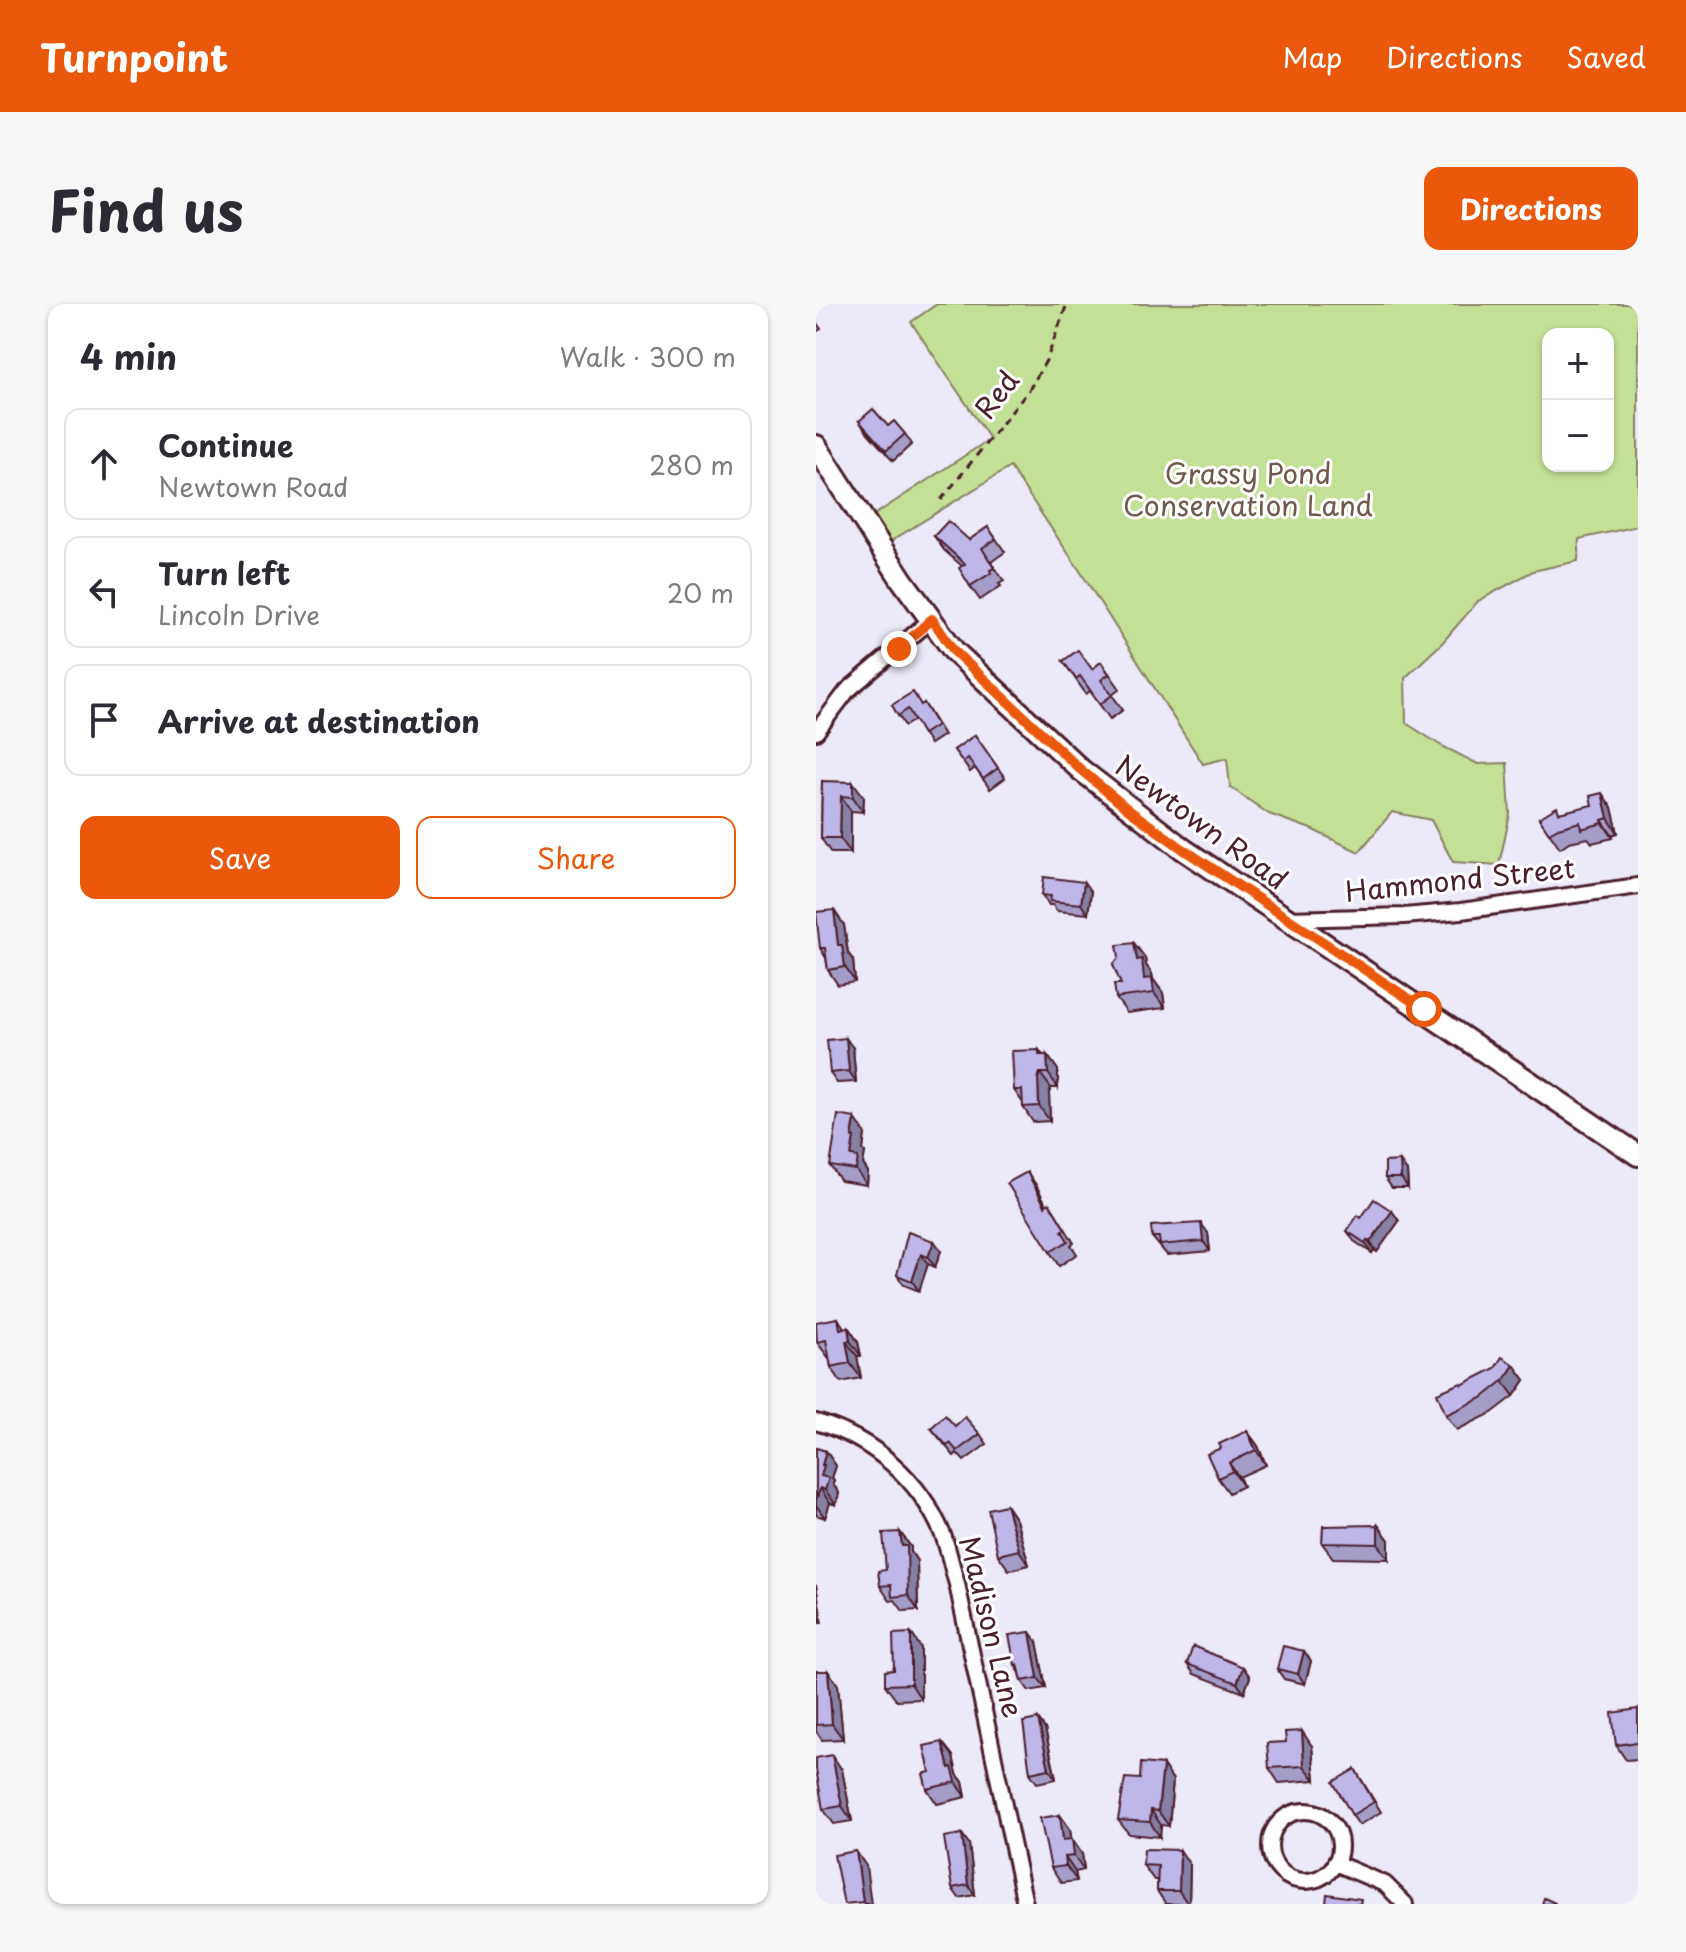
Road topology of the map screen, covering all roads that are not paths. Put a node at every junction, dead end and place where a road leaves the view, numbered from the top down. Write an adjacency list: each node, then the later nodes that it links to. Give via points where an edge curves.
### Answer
1 (816, 446): 2 (street, Newtown Road)
2 (932, 619): 3 (street, via 847,691); 5 (street, Newtown Road, via 954,651 1081,770 1174,843)
3 (816, 732)
4 (1638, 886): 5 (street, Hammond Street, via 1461,911)
5 (1286, 919): 6 (street, Newtown Road)
6 (1638, 1155)
7 (816, 1422): 9 (street, Madison Lane, via 860,1441 903,1472 943,1535)
8 (1335, 1863): 8 (street, via 1314,1880 1288,1876 1271,1855 1275,1828 1296,1812 1323,1816 1339,1837); 10 (street, via 1385,1884)
9 (1025, 1904)
10 (1405, 1904)

